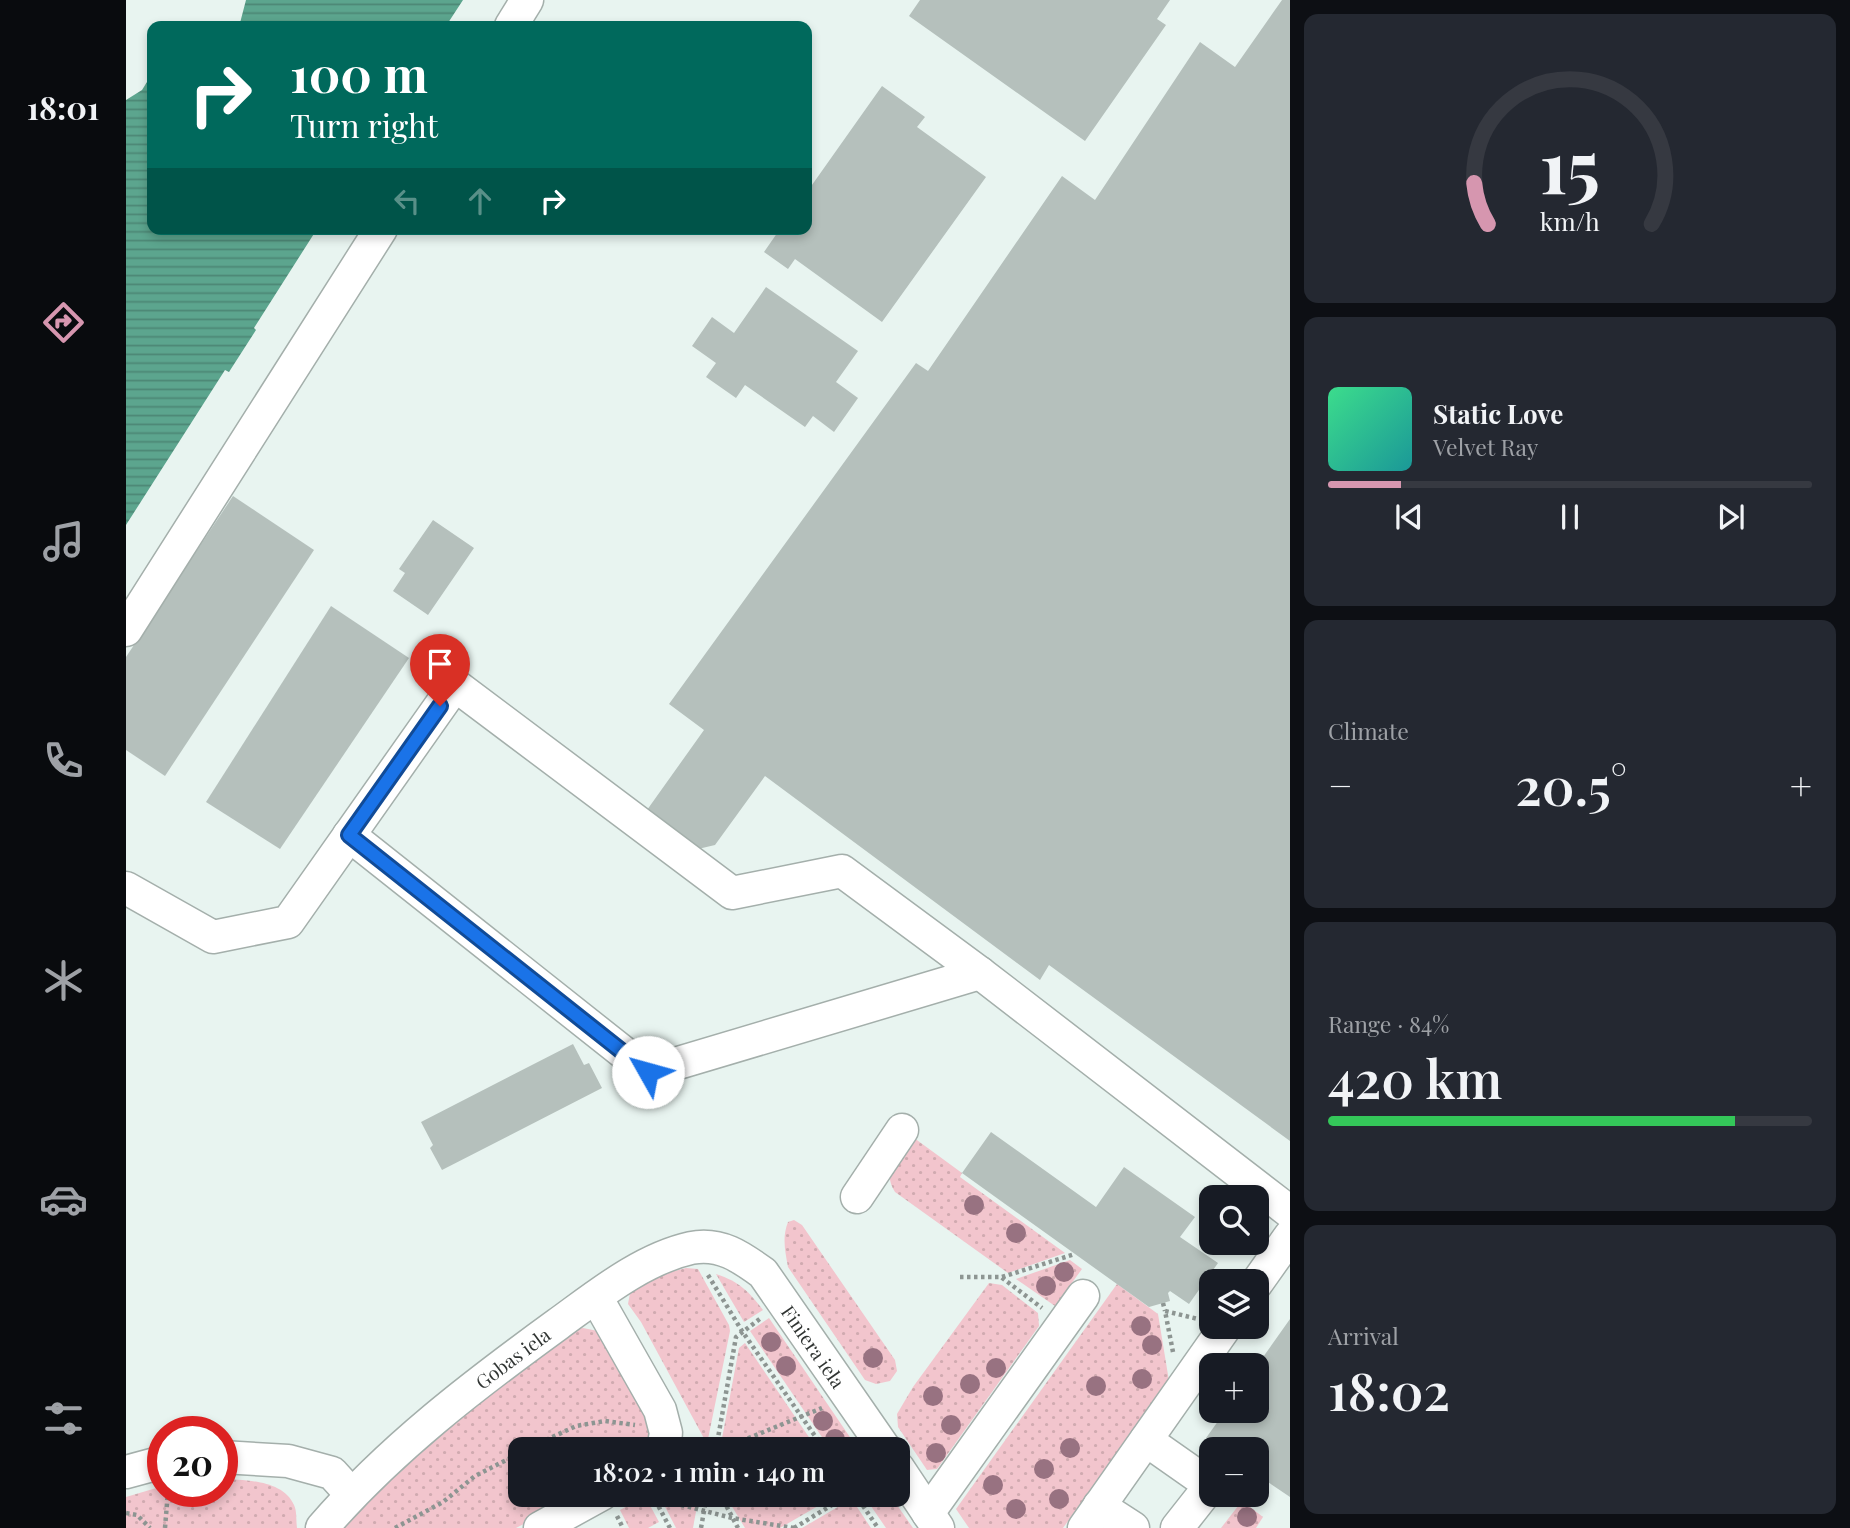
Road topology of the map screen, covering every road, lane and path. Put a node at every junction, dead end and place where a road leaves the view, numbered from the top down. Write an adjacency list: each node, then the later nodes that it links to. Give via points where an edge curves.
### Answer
1 (527, 0): 2 (street)
2 (514, 21)
3 (377, 235): 4 (street)
4 (126, 630)
5 (349, 835): 6 (street, via 288,922 214,937); 7 (street, via 648,1072); 7 (street, via 455,685 732,892 842,871)
6 (126, 888)
7 (980, 973): 10 (street)
8 (902, 1130): 9 (street)
9 (856, 1197)
10 (1290, 1212)
11 (1290, 1236): 15 (street)
12 (692, 1248): 13 (street, Gobas iela); 19 (street, Gobas iela, via 663,1257); 25 (path)
13 (734, 1253): 20 (street, Finiera iela, via 763,1273)
14 (1075, 1254): 16 (path)
15 (1267, 1269)
16 (1001, 1277): 17 (path); 24 (path)
17 (960, 1278)
18 (1083, 1296): 24 (street)
19 (596, 1297): 32 (street, via 660,1410); 43 (street, Gobas iela, via 447,1407)
20 (785, 1302): 25 (path); 28 (street, Finiera iela)
21 (1163, 1303): 22 (path)
22 (1165, 1311): 23 (path); 27 (path)
23 (1199, 1320)
24 (1063, 1323): 56 (street)
25 (742, 1331): 29 (path); 33 (path, via 736,1338)
26 (1205, 1339): 27 (street)
27 (1181, 1390): 37 (street)
28 (849, 1397): 29 (path); 36 (street, Finiera iela)
29 (802, 1417): 34 (path); 35 (path)
30 (553, 1437): 31 (path, via 576,1426 605,1421 649,1426)
31 (661, 1437)
32 (664, 1437)
33 (718, 1437)
34 (752, 1437)
35 (816, 1437)
36 (877, 1437)
37 (1146, 1440): 54 (street); 68 (street, via 1203,1480 1203,1494)
38 (238, 1458): 43 (street, via 288,1461 332,1473)
39 (508, 1459): 60 (path)
40 (147, 1466): 41 (street)
41 (126, 1472)
42 (910, 1486): 56 (street)
43 (351, 1494): 59 (street, Gobas iela)
44 (167, 1507): 58 (path)
45 (578, 1507): 61 (street)
46 (659, 1507): 62 (path)
47 (690, 1507): 52 (path)
48 (705, 1507): 52 (path)
49 (726, 1507): 55 (path)
50 (833, 1507): 65 (path)
51 (864, 1507): 66 (path)
52 (704, 1511): 55 (path); 63 (path)
53 (126, 1513): 57 (path, via 137,1515)
54 (1092, 1517): 67 (street)
55 (732, 1518): 64 (path); 65 (path)
56 (933, 1521)
57 (150, 1528)
58 (165, 1528)
59 (322, 1528)
60 (395, 1528)
61 (540, 1528)
62 (670, 1528)
63 (701, 1528)
64 (738, 1528)
65 (793, 1528)
66 (878, 1528)
67 (1133, 1528)
68 (1177, 1528)

